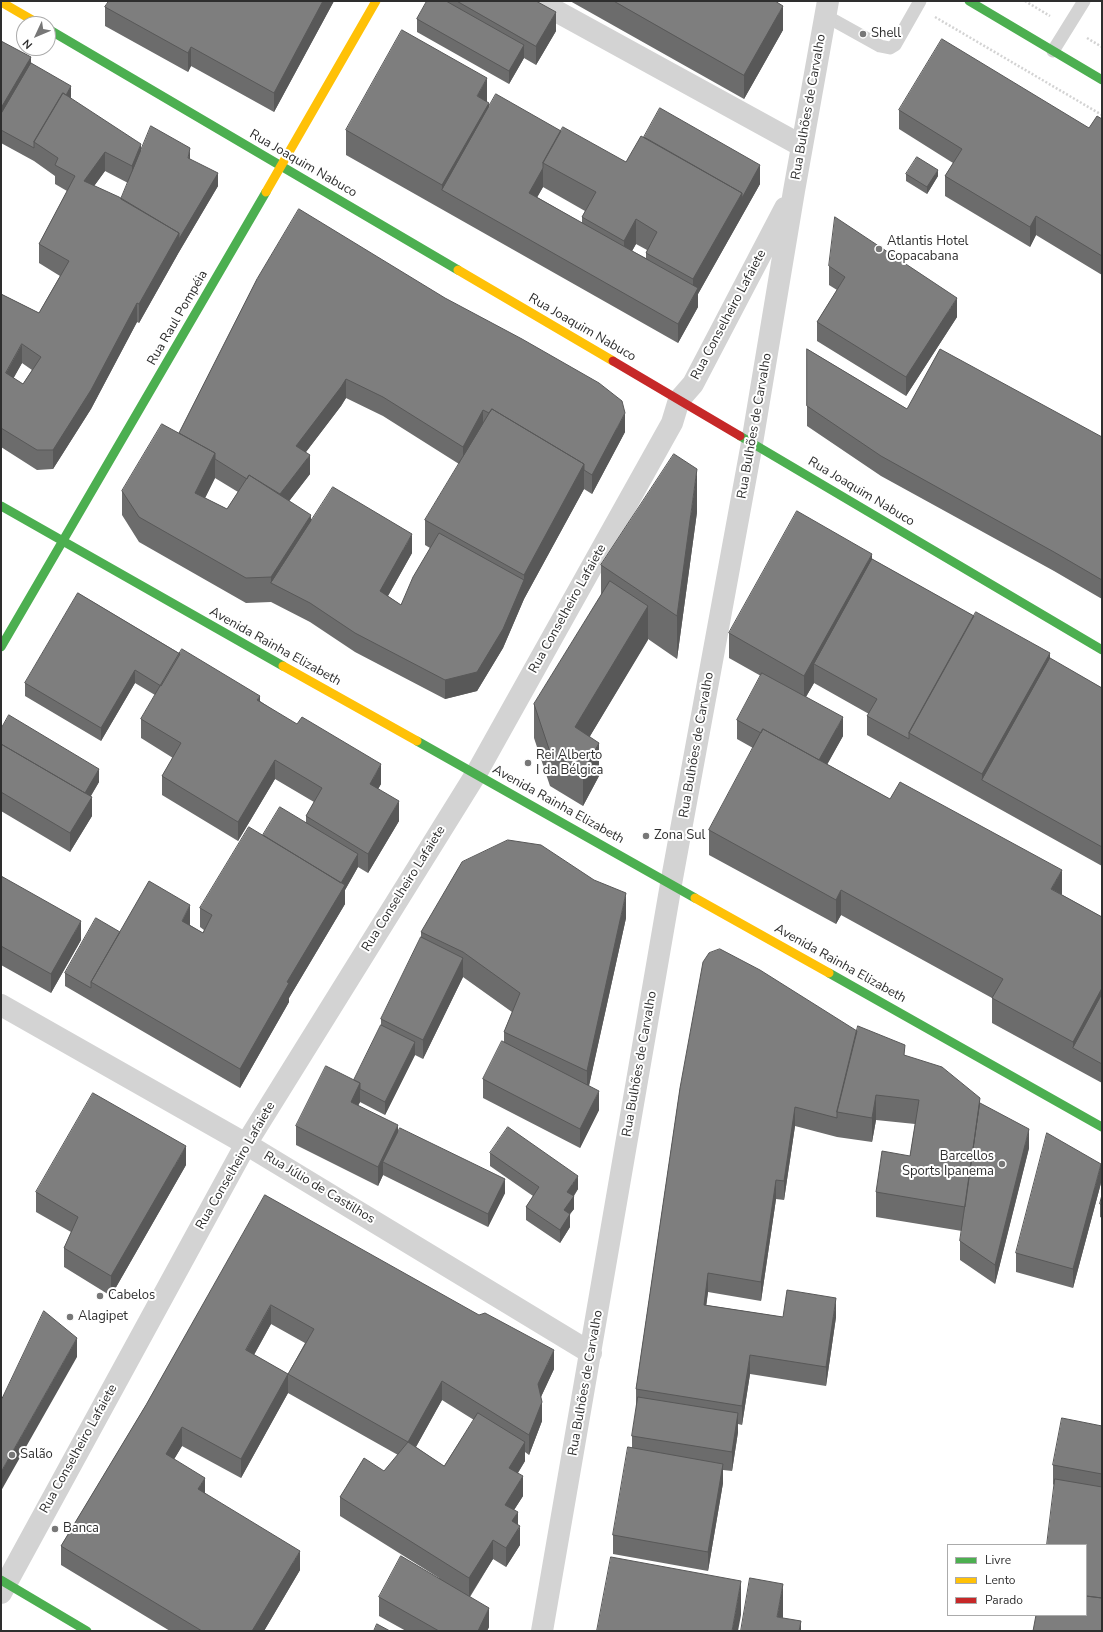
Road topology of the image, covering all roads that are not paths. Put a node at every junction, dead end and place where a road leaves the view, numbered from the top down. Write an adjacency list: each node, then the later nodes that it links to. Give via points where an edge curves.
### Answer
1 (376, 1): 13 (main road, Rua Raul Pompéia)
2 (969, 1): 10 (main road)
3 (1084, 1): 10 (lane)
4 (1, 2): 8 (main road)
5 (919, 4): 7 (lane, via 895,45 890,48 880,46)
6 (547, 6): 12 (street)
7 (827, 8): 12 (street, Rua Bulhões de Carvalho)
8 (25, 16)
9 (56, 34): 13 (main road, Rua Joaquim Nabuco)
10 (1053, 51): 11 (main road)
11 (1102, 80)
12 (802, 146): 14 (street, Rua Bulhões de Carvalho)
13 (280, 166): 15 (main road, Rua Joaquim Nabuco); 18 (main road, Rua Raul Pompéia)
14 (794, 191): 15 (street, Rua Conselheiro Lafaiete, via 693,384); 16 (street, Rua Bulhões de Carvalho)
15 (679, 400): 16 (main road, Rua Joaquim Nabuco); 21 (street, Rua Conselheiro Lafaiete, via 672,422)
16 (752, 443): 20 (main road, Rua Joaquim Nabuco); 22 (street, Rua Bulhões de Carvalho)
17 (1, 506): 18 (main road, Avenida Rainha Elizabeth)
18 (63, 542): 19 (main road, Rua Raul Pompéia); 21 (main road, Avenida Rainha Elizabeth)
19 (1, 648)
20 (1102, 650)
21 (476, 774): 22 (main road, Avenida Rainha Elizabeth); 25 (street, Rua Conselheiro Lafaiete)
22 (671, 884): 24 (main road, Avenida Rainha Elizabeth); 26 (street, Rua Bulhões de Carvalho)
23 (1, 1005): 25 (street, Rua Júlio de Castilhos)
24 (1102, 1127)
25 (246, 1144): 26 (street, Rua Júlio de Castilhos); 27 (street, Rua Conselheiro Lafaiete)
26 (591, 1353): 29 (street, Rua Bulhões de Carvalho)
27 (3, 1586): 28 (main road)
28 (87, 1631)
29 (542, 1631)

